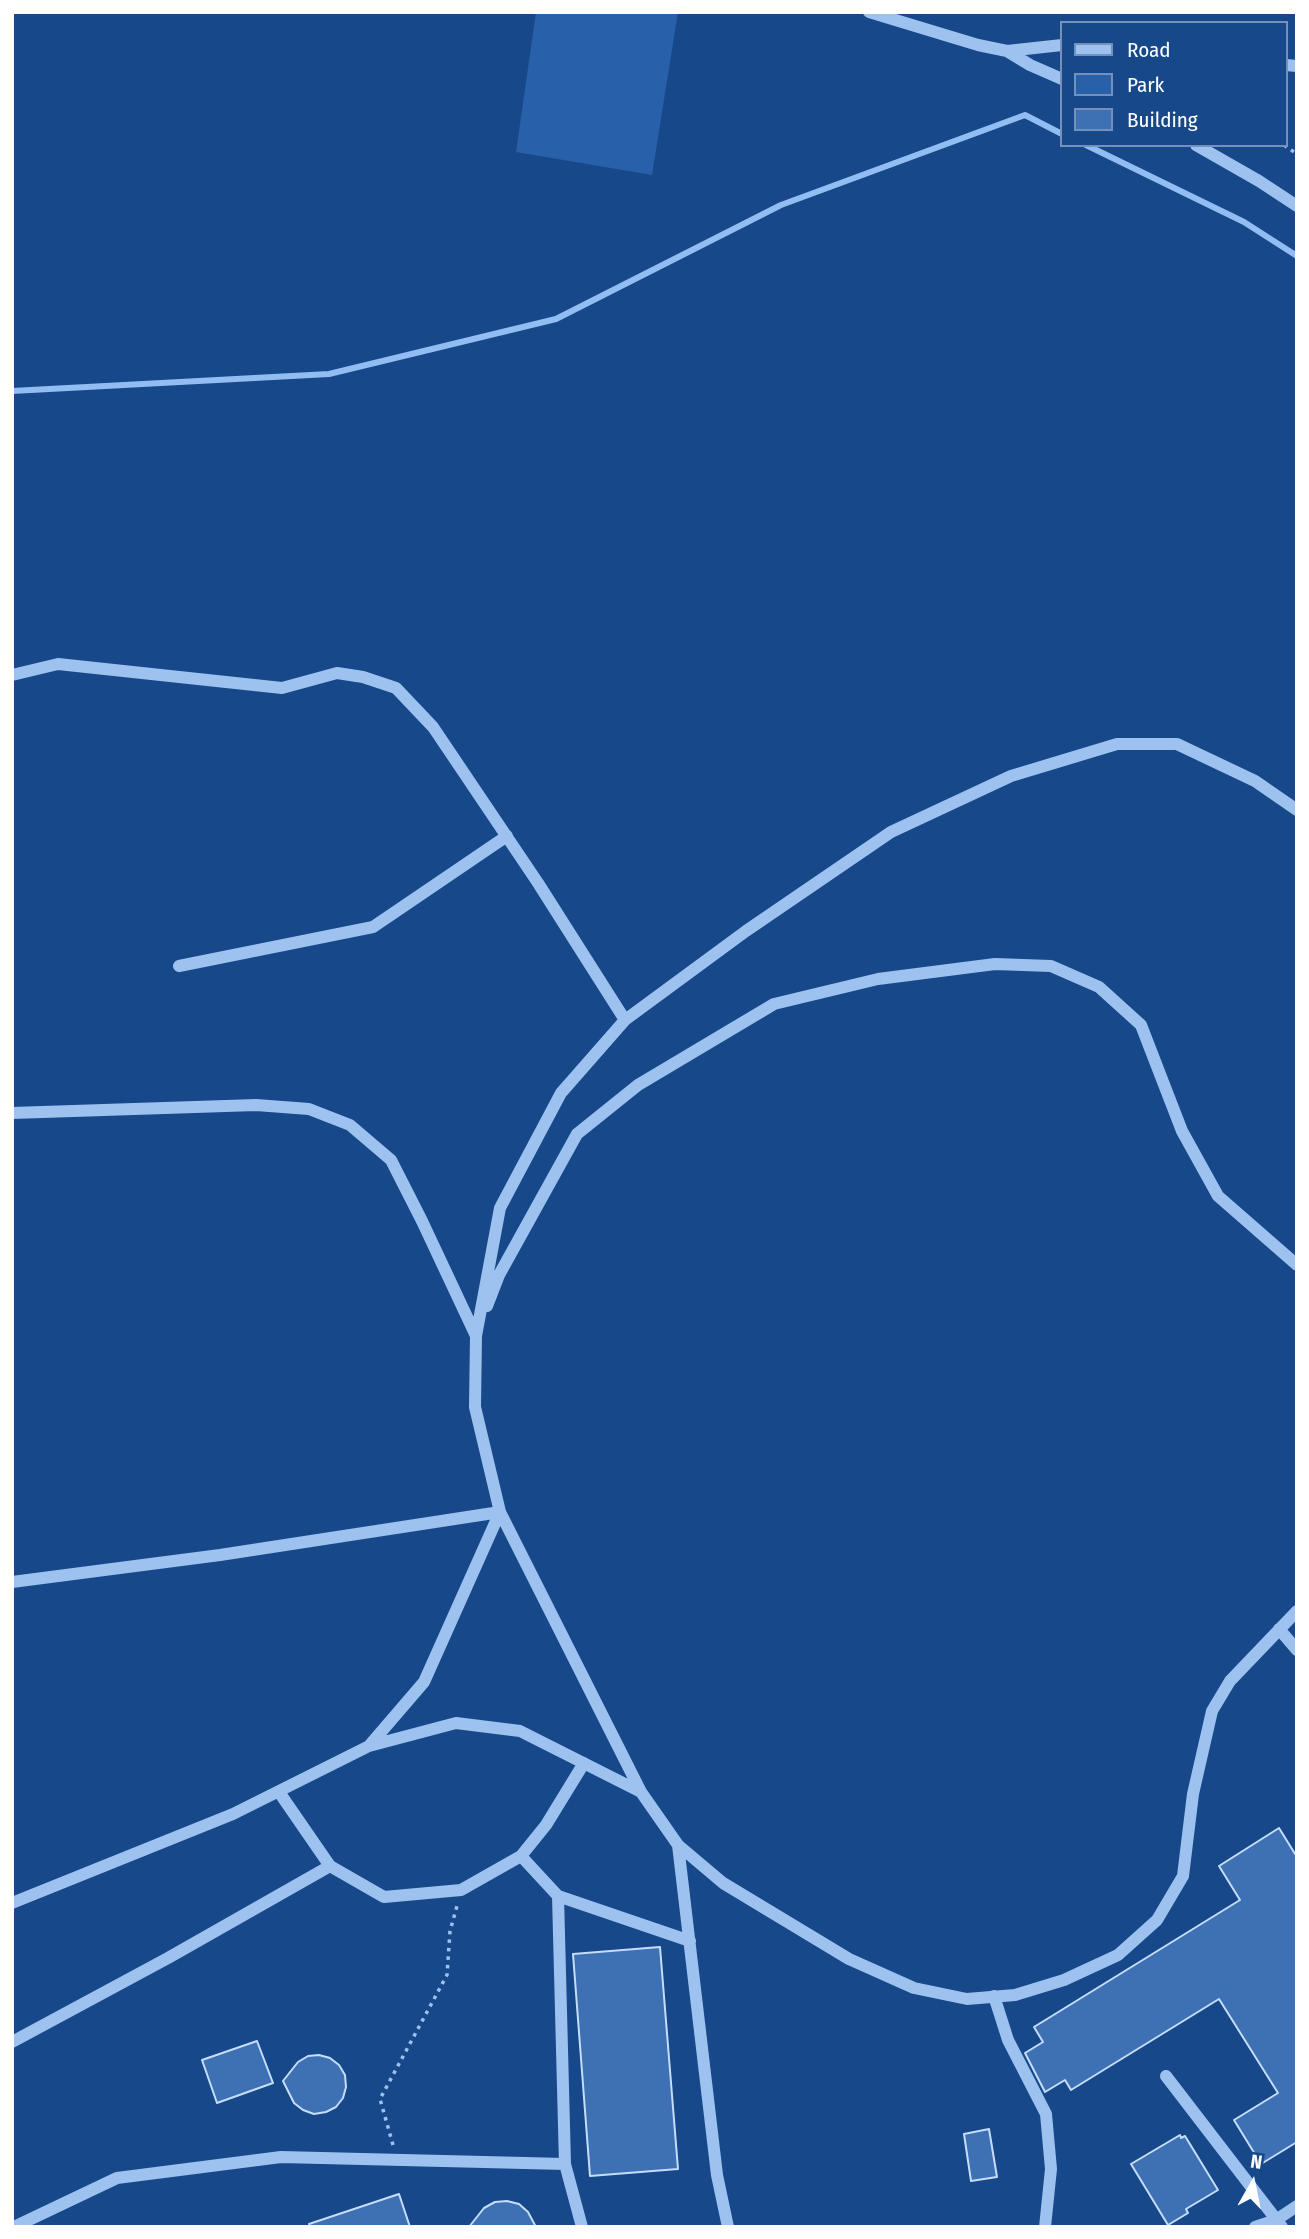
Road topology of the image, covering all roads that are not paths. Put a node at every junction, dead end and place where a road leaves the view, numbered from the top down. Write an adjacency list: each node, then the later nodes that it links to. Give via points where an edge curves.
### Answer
1 (869, 12): 3 (street)
2 (1060, 45): 3 (street)
3 (1007, 51): 4 (street)
4 (1060, 78)
5 (1200, 147): 6 (street)
6 (1297, 206)
7 (12, 675): 9 (street, via 58,664 282,688 337,673 385,684 396,688 433,727)
8 (1297, 810): 11 (street, via 1255,781 1177,744 1117,744 1011,776 891,832)
9 (507, 836): 10 (street, via 373,927); 11 (street)
10 (179, 965)
11 (625, 1020): 14 (street, via 561,1093 500,1208)
12 (12, 1113): 14 (street, via 256,1105 309,1109 350,1125 391,1160)
13 (1297, 1265): 14 (street, via 1218,1196 1182,1131 1142,1025 1099,987 1051,966 995,964 877,979 774,1004 638,1085 577,1134 499,1275)
14 (476, 1336): 15 (street, via 475,1407)
15 (500, 1512): 16 (street); 20 (street, via 424,1682); 23 (street)
16 (12, 1582)
17 (1297, 1611): 18 (street)
18 (1279, 1629): 19 (street); 30 (street, via 1230,1681 1212,1712 1193,1794 1183,1876 1157,1920 1118,1955 1065,1980 1015,1995)
19 (1297, 1650)
20 (369, 1746): 21 (street, via 456,1723 520,1731); 22 (street)
21 (584, 1763): 23 (street); 25 (street)
22 (279, 1791): 26 (street); 28 (street)
23 (640, 1792): 24 (street)
24 (678, 1845): 29 (street); 30 (street, via 723,1883 849,1959 914,1988 967,1999)
25 (521, 1856): 26 (street, via 461,1890 384,1897); 27 (street)
26 (330, 1867): 31 (street)
27 (558, 1896): 29 (street); 33 (street)
28 (12, 1903)
29 (690, 1941): 38 (street, via 717,2175)
30 (994, 1996): 39 (street, via 1008,2040 1046,2114 1051,2169)
31 (12, 2042)
32 (1166, 2076): 35 (street)
33 (565, 2164): 36 (street, via 281,2157 117,2178); 37 (street)
34 (1297, 2206): 35 (street)
35 (1279, 2223): 40 (street)
36 (15, 2227)
37 (582, 2227)
38 (728, 2227)
39 (1045, 2227)
40 (1255, 2227)

